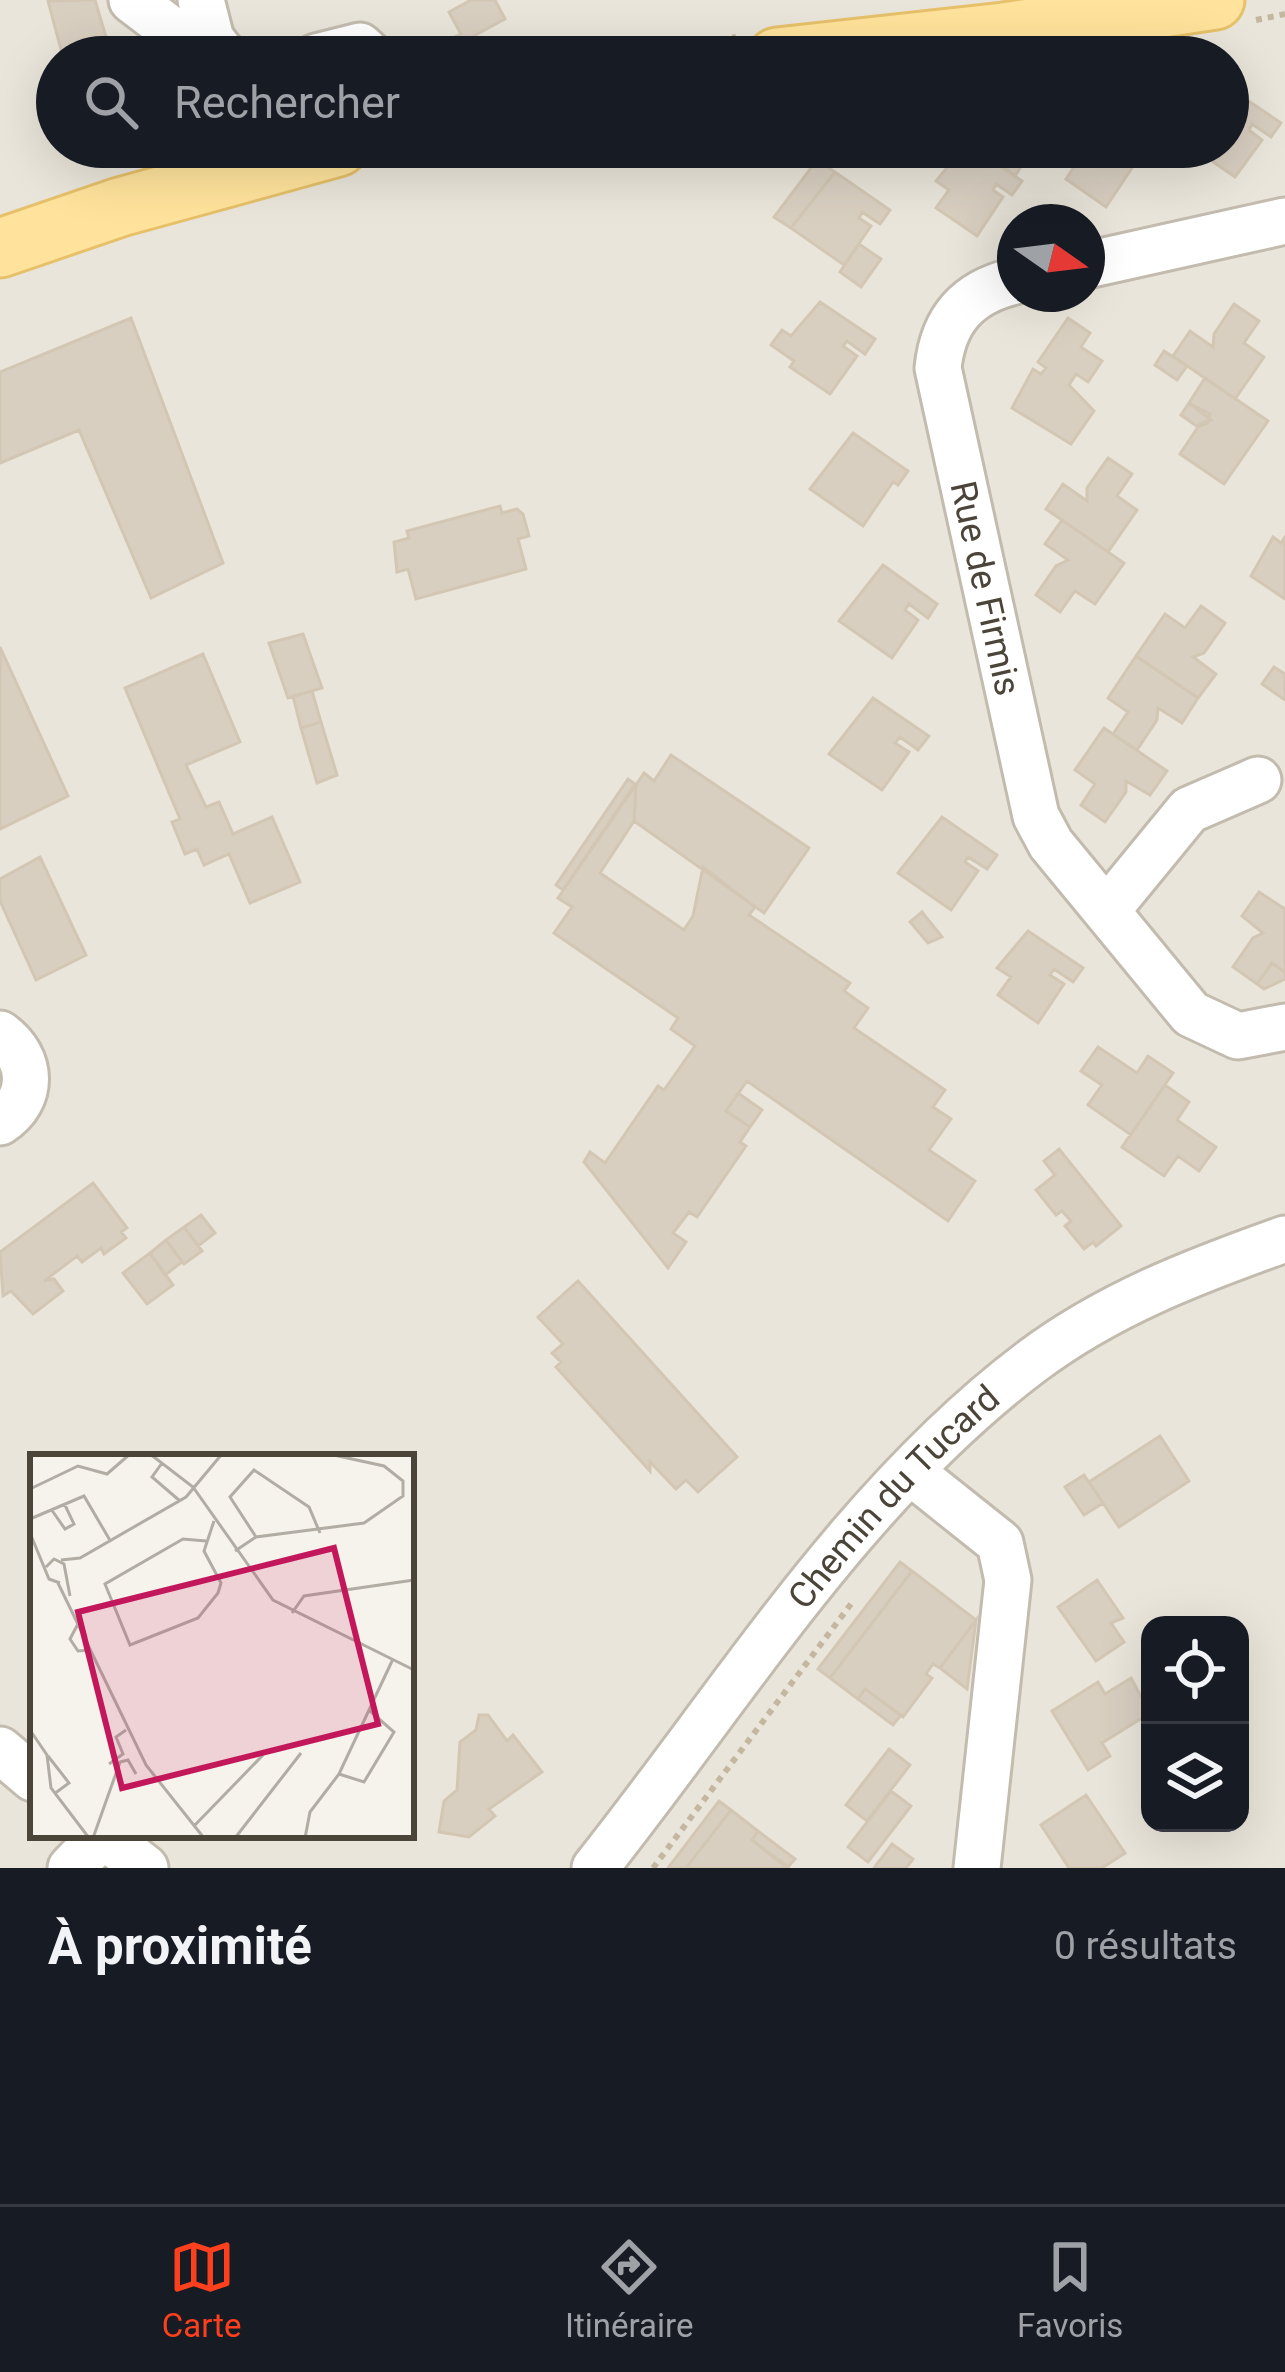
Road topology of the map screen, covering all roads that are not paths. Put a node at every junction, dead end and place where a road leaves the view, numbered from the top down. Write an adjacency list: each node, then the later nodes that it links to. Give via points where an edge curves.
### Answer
1 (132, 0): 5 (street)
2 (201, 0): 6 (street)
3 (1215, 0): 4 (main road)
4 (1003, 9): 7 (main road); 8 (main road)
5 (178, 36)
6 (211, 36)
7 (862, 36)
8 (876, 36)
9 (262, 168): 11 (main road)
10 (1285, 221): 12 (street)
11 (0, 248)
12 (1105, 261)
13 (997, 289): 15 (street, Rue de Firmis, via 968,301 951,320 938,368 1036,816)
14 (1258, 780): 15 (street, via 1189,810)
15 (1107, 910): 16 (street, Rue de Firmis, via 1191,1014 1238,1036)
16 (1285, 1027)
17 (0, 1034): 18 (street, via 15,1046 27,1077 16,1110)
18 (0, 1122)
19 (1285, 1239): 20 (street, Chemin du Tucard, via 1178,1277 1105,1314 1029,1363)
20 (911, 1472): 27 (street, Chemin du Tucard, via 819,1577); 28 (street, via 1000,1544 1008,1580)
21 (0, 1750): 22 (street)
22 (30, 1775)
23 (100, 1838): 25 (street)
24 (107, 1838): 26 (street)
25 (71, 1868)
26 (145, 1868)
27 (596, 1868)
28 (977, 1868)

